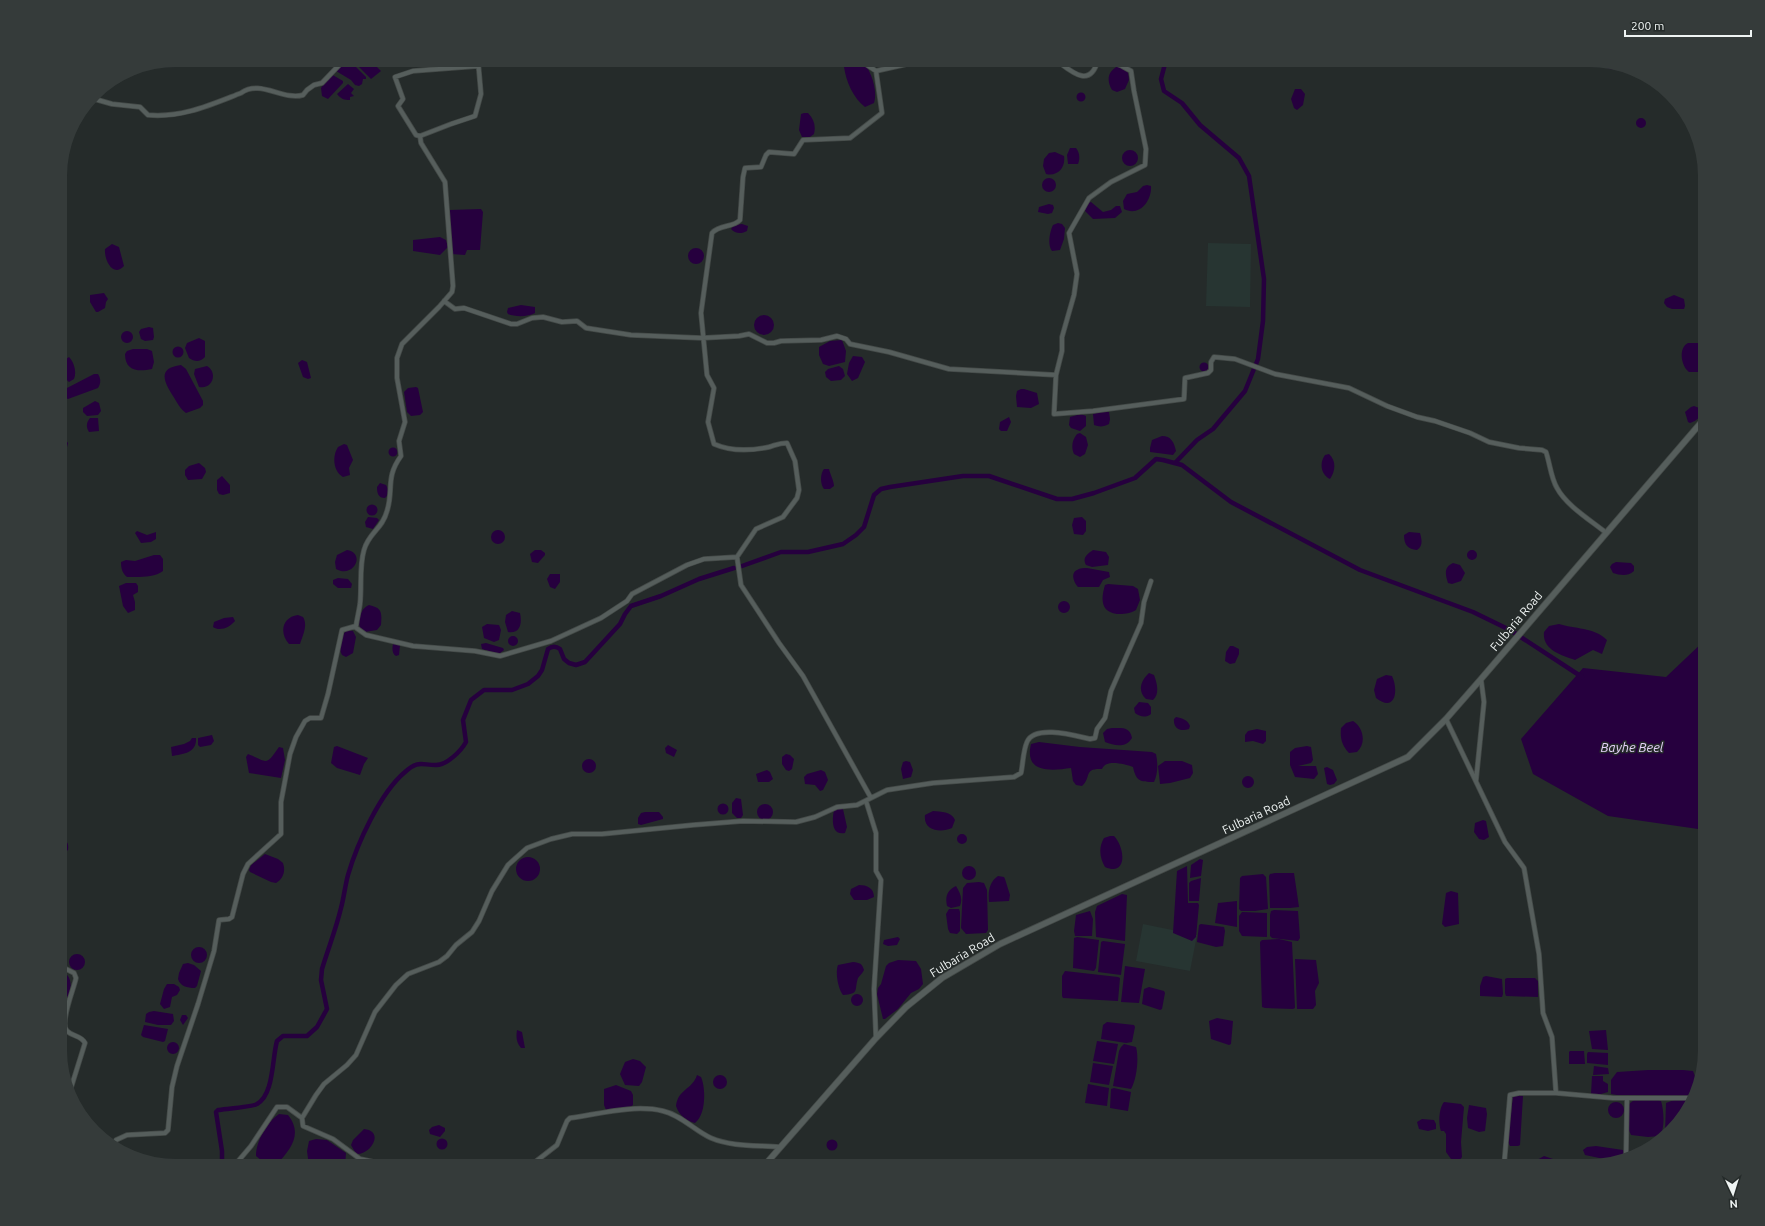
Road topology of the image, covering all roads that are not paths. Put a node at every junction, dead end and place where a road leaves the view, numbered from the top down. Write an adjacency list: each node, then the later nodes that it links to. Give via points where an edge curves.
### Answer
1 (337, 67): 10 (street, via 322,83 314,85 303,95 295,97 265,89 246,90 202,109 165,117 148,116 140,107)
2 (465, 67): 11 (street, via 413,71 395,77 402,99 398,106 416,135)
3 (478, 67): 11 (street, via 481,94 475,116)
4 (870, 67): 9 (street)
5 (894, 67): 9 (street)
6 (1065, 67): 7 (street, via 1082,76 1091,74)
7 (1096, 67)
8 (1124, 67): 14 (street, via 1131,71 1146,149 1145,165 1111,182 1089,198 1069,233 1077,274)
9 (876, 71): 13 (street, via 882,113 864,128 850,138 803,140 794,154 769,152 761,167 744,169 740,220 712,233 701,313)
10 (98, 100)
11 (420, 136): 12 (street, via 445,182 453,286 452,292)
12 (444, 301): 13 (street, via 455,309 464,308 511,324 543,317 562,322 577,321 586,328 611,333); 19 (street, via 402,344 397,358 397,378 405,422 399,441 401,456 390,478 391,496 383,524 368,538 364,551 360,604)
13 (702, 338): 14 (street, via 749,334 766,343 774,343 821,340 837,336 846,339 850,344 949,369); 17 (street, via 707,375 714,388 708,422 714,444 732,450 751,450 787,443 795,461 799,490 793,505 783,517 756,529)
14 (1056, 375): 16 (street, via 1054,414 1184,399 1185,378 1208,373 1214,357 1235,359 1275,374 1349,388 1387,406 1470,433 1489,442 1546,452 1556,487 1561,494)
15 (1698, 426): 16 (main road, Fulbaria Road)
16 (1605, 532): 20 (main road, Fulbaria Road)
17 (737, 557): 19 (street, via 704,559 687,565 632,594 627,601 601,618 533,648 500,656 475,651 413,646 366,635); 23 (street, via 741,585 804,676)
18 (1151, 581): 23 (street, via 1141,623 1110,691 1105,718 1097,729 1095,738 1058,732 1034,735 1027,741 1021,773 1014,777 926,784 887,790)
19 (355, 627): 34 (street, via 342,630 320,718 305,721 292,748 281,802 281,834 248,864 232,917 219,920 214,951 177,1066 168,1130 165,1133 127,1136)
20 (1481, 679): 21 (main road, Fulbaria Road); 22 (street, via 1484,702)
21 (1446, 719): 22 (street); 28 (main road, Fulbaria Road, via 1408,757 1000,944 942,978)
22 (1476, 781): 30 (street, via 1505,842 1524,868 1539,954 1543,1013 1552,1038)
23 (871, 798): 24 (street)
24 (866, 801): 28 (street, via 876,833 876,871 881,880 874,989); 33 (street, via 857,805 837,807 796,822 744,821 602,834 572,834 527,848 508,865 472,932 439,962 408,974 396,985 375,1012 356,1055 324,1084)
25 (67, 970): 26 (street, via 74,973 76,978)
26 (67, 1012)
27 (67, 1030): 29 (street, via 81,1038 84,1043)
28 (876, 1038): 35 (main road, Fulbaria Road)
29 (72, 1083)
30 (1556, 1093): 31 (street); 41 (street, via 1510,1095)
31 (1627, 1098): 32 (street); 36 (street)
32 (1686, 1098)
33 (302, 1118): 37 (street, via 287,1107 277,1108); 38 (street, via 303,1126 333,1139)
34 (116, 1141)
35 (780, 1147): 39 (street, via 721,1142 674,1115 641,1109 570,1118 557,1145); 40 (main road, Fulbaria Road)
36 (1626, 1152)
37 (240, 1159)
38 (360, 1159)
39 (539, 1159)
40 (770, 1159)
41 (1505, 1159)

